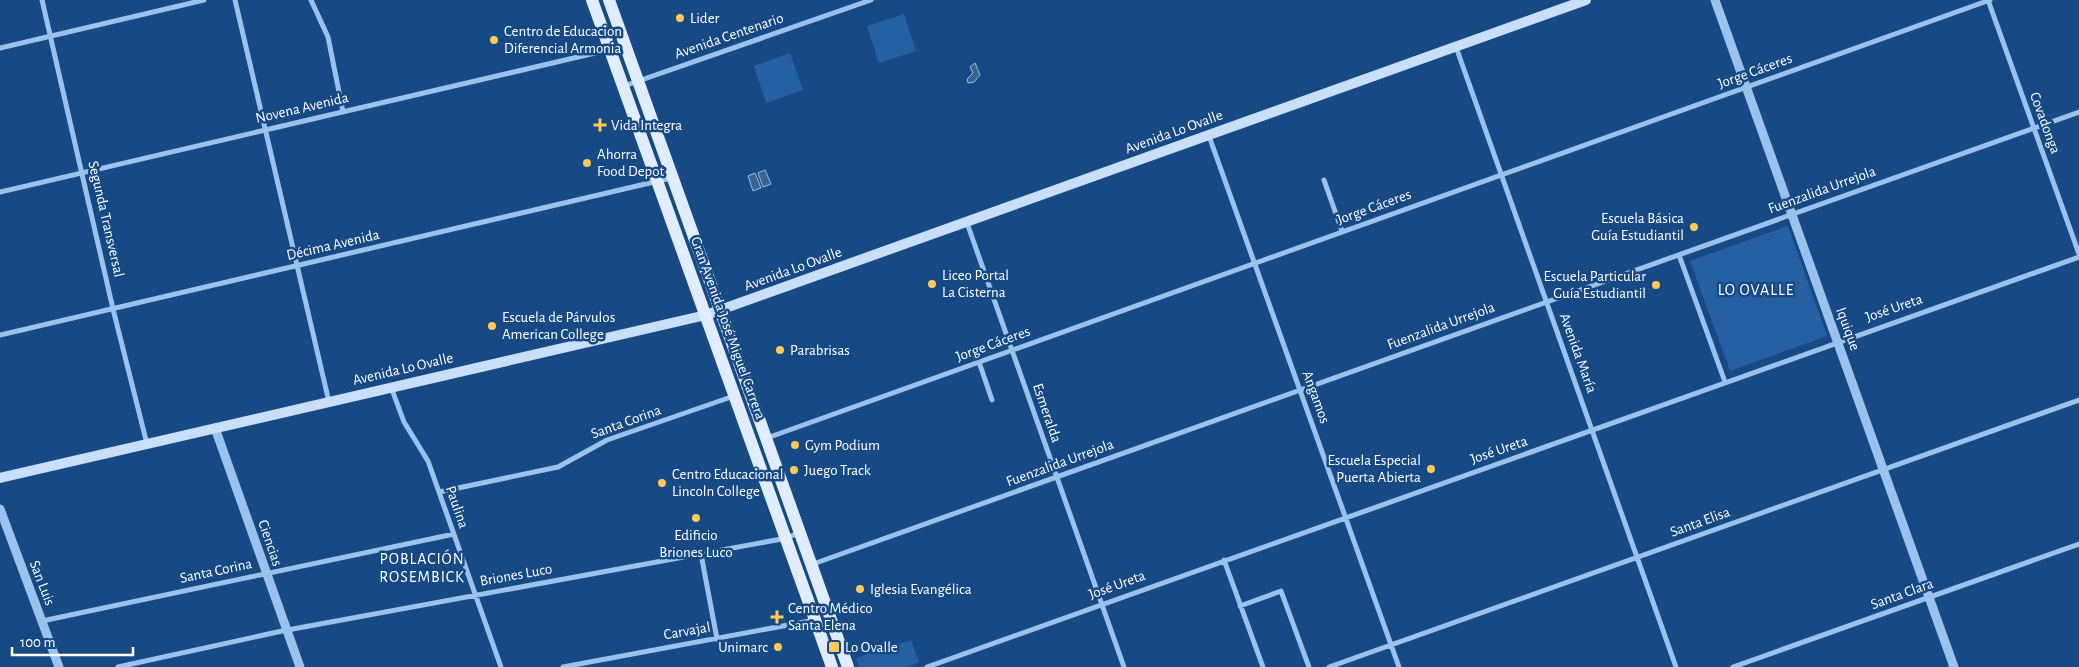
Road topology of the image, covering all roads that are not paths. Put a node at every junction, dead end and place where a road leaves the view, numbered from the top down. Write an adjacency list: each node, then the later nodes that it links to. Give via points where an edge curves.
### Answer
1 (42, 0): 13 (street, Segunda Transversal)
2 (204, 0): 13 (street)
3 (235, 0): 23 (street)
4 (311, 0): 20 (street, via 328,37)
5 (592, 0): 16 (main road, Gran Avenida José Miguel Carrera)
6 (609, 0): 17 (main road, Gran Avenida José Miguel Carrera)
7 (871, 0): 11 (street, Avenida Centenario)
8 (1586, 0): 12 (main road, Avenida Lo Ovalle)
9 (1716, 0): 19 (street, Iquique)
10 (1989, 0): 19 (street, Jorge Cáceres); 22 (street, Covadonga)
11 (865, 1): 17 (street, Avenida Centenario)
12 (1572, 3): 14 (main road, Avenida Lo Ovalle)
13 (50, 36): 15 (street); 25 (street, Segunda Transversal)
14 (1456, 47): 24 (main road, Avenida Lo Ovalle); 26 (street, Avenida María)
15 (0, 48)
16 (610, 50): 18 (main road, Gran Avenida José Miguel Carrera); 20 (street, Novena Avenida)
17 (638, 81): 18 (street, Avenida Centenario); 27 (main road, Gran Avenida José Miguel Carrera)
18 (623, 86): 29 (main road, Gran Avenida José Miguel Carrera)
19 (1747, 87): 26 (street, Jorge Cáceres); 31 (street, Iquique)
20 (344, 112): 23 (street, Novena Avenida)
21 (2079, 112): 22 (street, Fuenzalida Urrejola)
22 (2034, 128): 31 (street, Fuenzalida Urrejola); 35 (street, Covadonga)
23 (265, 130): 25 (street, Novena Avenida); 37 (street)
24 (1208, 136): 32 (main road, Avenida Lo Ovalle); 36 (street, Angamos)
25 (82, 173): 30 (street, Novena Avenida); 39 (street, Segunda Transversal)
26 (1501, 175): 33 (street, Jorge Cáceres); 38 (street, Avenida María)
27 (672, 178): 29 (street, Décima Avenida); 40 (main road, Gran Avenida José Miguel Carrera)
28 (1324, 180): 33 (street)
29 (658, 182): 37 (street, Décima Avenida); 41 (main road, Gran Avenida José Miguel Carrera)
30 (0, 192)
31 (1792, 214): 34 (street, Fuenzalida Urrejola); 43 (street, Iquique)
32 (967, 223): 40 (main road, Avenida Lo Ovalle); 44 (street, Esmeralda)
33 (1342, 232): 36 (street, Jorge Cáceres)
34 (1679, 255): 38 (street, Fuenzalida Urrejola); 46 (street)
35 (2079, 255): 43 (street, José Ureta)
36 (1255, 263): 44 (street, Jorge Cáceres); 48 (street, Angamos)
37 (297, 267): 39 (street, Décima Avenida); 52 (street)
38 (1547, 302): 48 (street, Fuenzalida Urrejola); 55 (street, Avenida María)
39 (113, 309): 42 (street, Décima Avenida); 57 (street, Segunda Transversal)
40 (721, 310): 41 (main road, Avenida Lo Ovalle); 56 (main road, Gran Avenida José Miguel Carrera)
41 (706, 315): 47 (main road, Avenida Lo Ovalle); 49 (main road, Gran Avenida José Miguel Carrera)
42 (0, 336)
43 (1838, 342): 46 (street, José Ureta); 58 (street, Iquique)
44 (1012, 350): 45 (street, Jorge Cáceres); 59 (street, Esmeralda)
45 (979, 362): 50 (street); 56 (street, Jorge Cáceres)
46 (1725, 382): 55 (street, José Ureta)
47 (392, 387): 52 (main road, Avenida Lo Ovalle); 61 (street, Paulina, via 404,422 426,456)
48 (1301, 390): 59 (street, Fuenzalida Urrejola); 63 (street, Angamos)
49 (736, 396): 54 (main road, Gran Avenida José Miguel Carrera); 61 (street, Santa Corina, via 607,440 558,467)
50 (992, 400)
51 (2079, 400): 58 (street, Santa Elisa)
52 (329, 402): 53 (main road, Avenida Lo Ovalle)
53 (215, 428): 57 (main road, Avenida Lo Ovalle); 72 (street, Ciencias)
54 (748, 430): 56 (main road, via 755,436); 66 (main road, Gran Avenida José Miguel Carrera)
55 (1592, 430): 63 (street, José Ureta); 69 (street, Avenida María)
56 (766, 438): 64 (main road, Gran Avenida José Miguel Carrera)
57 (147, 444): 60 (main road, Avenida Lo Ovalle)
58 (1884, 470): 69 (street, Santa Elisa); 74 (street, Iquique)
59 (1056, 477): 71 (street, Fuenzalida Urrejola); 75 (street, Esmeralda)
60 (0, 478)
61 (440, 492): 65 (street, Paulina)
62 (0, 509): 78 (street, San Luis)
63 (1346, 516): 70 (street, José Ureta); 81 (street, Angamos)
64 (800, 531): 66 (street, Briones Luco); 71 (main road, Gran Avenida José Miguel Carrera)
65 (454, 534): 72 (street, Santa Corina); 73 (street, Paulina)
66 (787, 538): 68 (street, Briones Luco); 77 (main road, Gran Avenida José Miguel Carrera)
67 (2079, 544): 74 (street, Santa Clara)
68 (701, 554): 73 (street, Briones Luco); 80 (street)
69 (1637, 557): 81 (street, Santa Elisa); 95 (street, Avenida María)
70 (1224, 560): 75 (street, José Ureta); 76 (street)
71 (811, 564): 88 (main road, Gran Avenida José Miguel Carrera)
72 (266, 573): 78 (street, Santa Corina); 79 (street, Ciencias)
73 (476, 595): 79 (street, Briones Luco); 85 (street, Paulina)
74 (1929, 597): 96 (street, Santa Clara); 97 (street, Iquique)
75 (1101, 604): 89 (street, José Ureta); 90 (street, Esmeralda)
76 (1240, 606): 91 (street); 92 (street, via 1281,591)
77 (816, 620): 80 (street, Carvajal); 87 (main road, Gran Avenida José Miguel Carrera)
78 (42, 621): 82 (street, San Luis)
79 (287, 631): 83 (street, Briones Luco); 84 (street, Ciencias)
80 (717, 639): 86 (street, Carvajal)
81 (1391, 645): 93 (street, Santa Elisa); 94 (street, Angamos)
82 (59, 667)
83 (118, 667)
84 (300, 667)
85 (501, 667)
86 (563, 667)
87 (832, 667)
88 (848, 667)
89 (927, 667)
90 (1124, 667)
91 (1263, 667)
92 (1309, 667)
93 (1329, 667)
94 (1399, 667)
95 (1676, 667)
96 (1733, 667)
97 (1954, 667)

